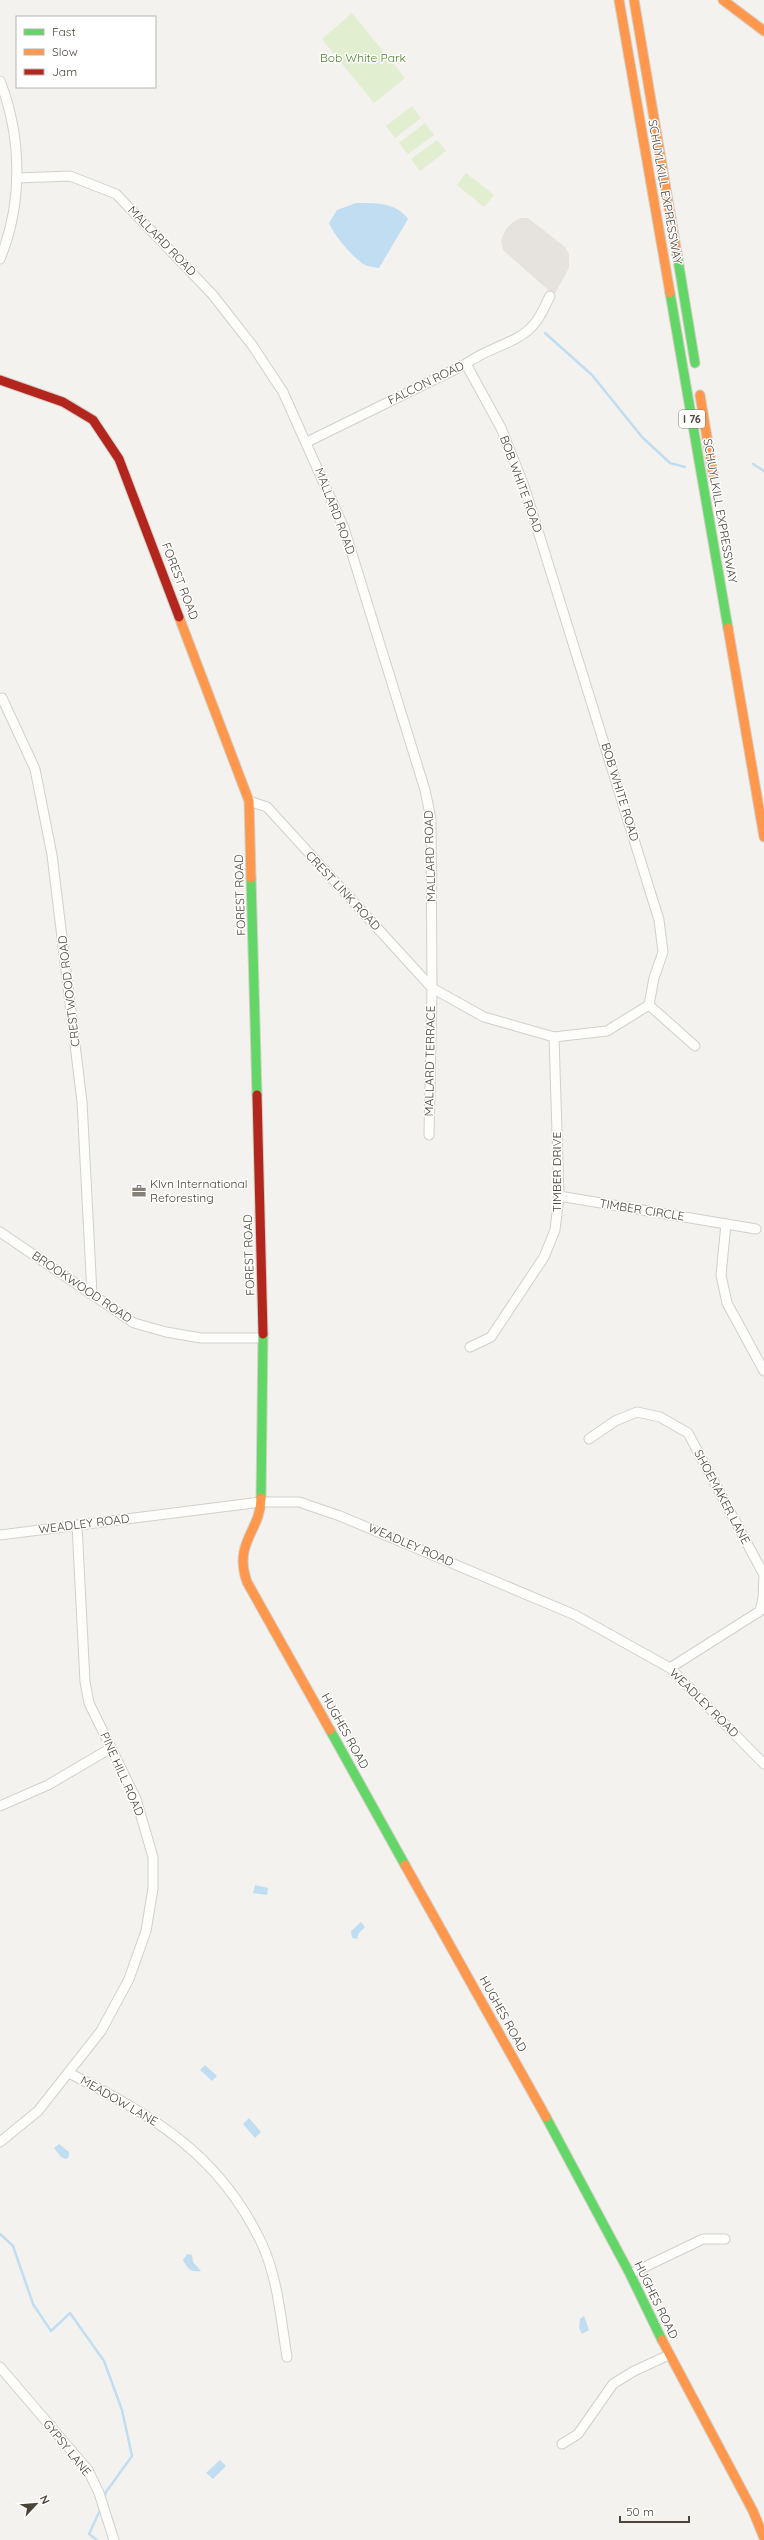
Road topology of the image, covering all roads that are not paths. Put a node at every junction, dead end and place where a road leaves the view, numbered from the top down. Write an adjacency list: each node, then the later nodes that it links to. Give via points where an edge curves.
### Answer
1 (619, 0): 17 (main road, SCHUYLKILL EXPRESSWAY / I 76)
2 (634, 0): 10 (main road, SCHUYLKILL EXPRESSWAY)
3 (723, 0): 4 (main road)
4 (764, 31)
5 (0, 81): 6 (street, via 8,102)
6 (18, 178): 7 (street, via 13,217); 13 (street, MALLARD ROAD, via 70,176 116,194 212,294 252,345 282,392)
7 (0, 259)
8 (550, 296): 9 (street, FALCON ROAD, via 536,323 530,329 478,355)
9 (466, 364): 13 (street, FALCON ROAD); 19 (street, BOB WHITE ROAD, via 501,428 524,486 659,920 664,952 654,978)
10 (696, 372)
11 (0, 380): 16 (main road, FOREST ROAD, via 63,402 93,420 119,459)
12 (699, 387): 14 (main road, SCHUYLKILL EXPRESSWAY / I 76)
13 (307, 442): 18 (street, MALLARD ROAD, via 344,528 425,790 431,818)
14 (715, 484)
15 (2, 698): 27 (street, CRESTWOOD ROAD, via 35,769 52,855 82,1102)
16 (249, 801): 18 (street, CREST LINK ROAD, via 267,807); 28 (main road, FOREST ROAD)
17 (764, 837)
18 (432, 988): 20 (street, via 484,1017); 22 (street, MALLARD TERRACE)
19 (649, 1005): 20 (street, via 607,1031); 21 (street)
20 (554, 1037): 23 (street, TIMBER DRIVE)
21 (695, 1046)
22 (429, 1135)
23 (559, 1196): 24 (street, TIMBER CIRCLE); 29 (street, TIMBER DRIVE, via 555,1230 544,1257 491,1337)
24 (726, 1224): 25 (street, TIMBER CIRCLE); 30 (street, via 721,1275 728,1303)
25 (756, 1229)
26 (0, 1232): 27 (street, BROOKWOOD ROAD)
27 (92, 1294): 28 (street, BROOKWOOD ROAD, via 134,1323 166,1332 201,1338)
28 (263, 1338): 32 (main road, FOREST ROAD)
29 (470, 1347)
30 (764, 1371)
31 (589, 1439): 35 (street, SHOEMAKER LANE, via 615,1421 637,1412 660,1417 688,1433 764,1575 760,1611)
32 (261, 1502): 33 (street, WEADLEY ROAD); 35 (street, WEADLEY ROAD, via 298,1502 340,1516 575,1615); 42 (main road, HUGHES ROAD, via 242,1555 242,1568 248,1582 514,2056)
33 (77, 1525): 34 (street, WEADLEY ROAD); 36 (street, PINE HILL ROAD, via 85,1682 89,1703)
34 (0, 1535)
35 (670, 1668): 37 (street, WEADLEY ROAD)
36 (111, 1748): 38 (street, via 48,1785); 39 (street, PINE HILL ROAD, via 136,1799 148,1837 153,1857 153,1888 146,1931 129,1979 101,2031)
37 (764, 1764)
38 (0, 1806)
39 (69, 2073): 40 (street, PINE HILL ROAD, via 38,2111); 44 (street, MEADOW LANE, via 138,2109 185,2142 216,2173 244,2212 262,2245 274,2284)
40 (0, 2142)
41 (725, 2239): 42 (street, via 704,2239)
42 (630, 2274): 43 (main road, HUGHES ROAD)
43 (669, 2355): 46 (street, via 613,2384 578,2434); 47 (main road, HUGHES ROAD)
44 (287, 2356)
45 (0, 2367): 48 (street, GYPSY LANE, via 88,2470 99,2493)
46 (562, 2444)
47 (764, 2538)
48 (114, 2540)

